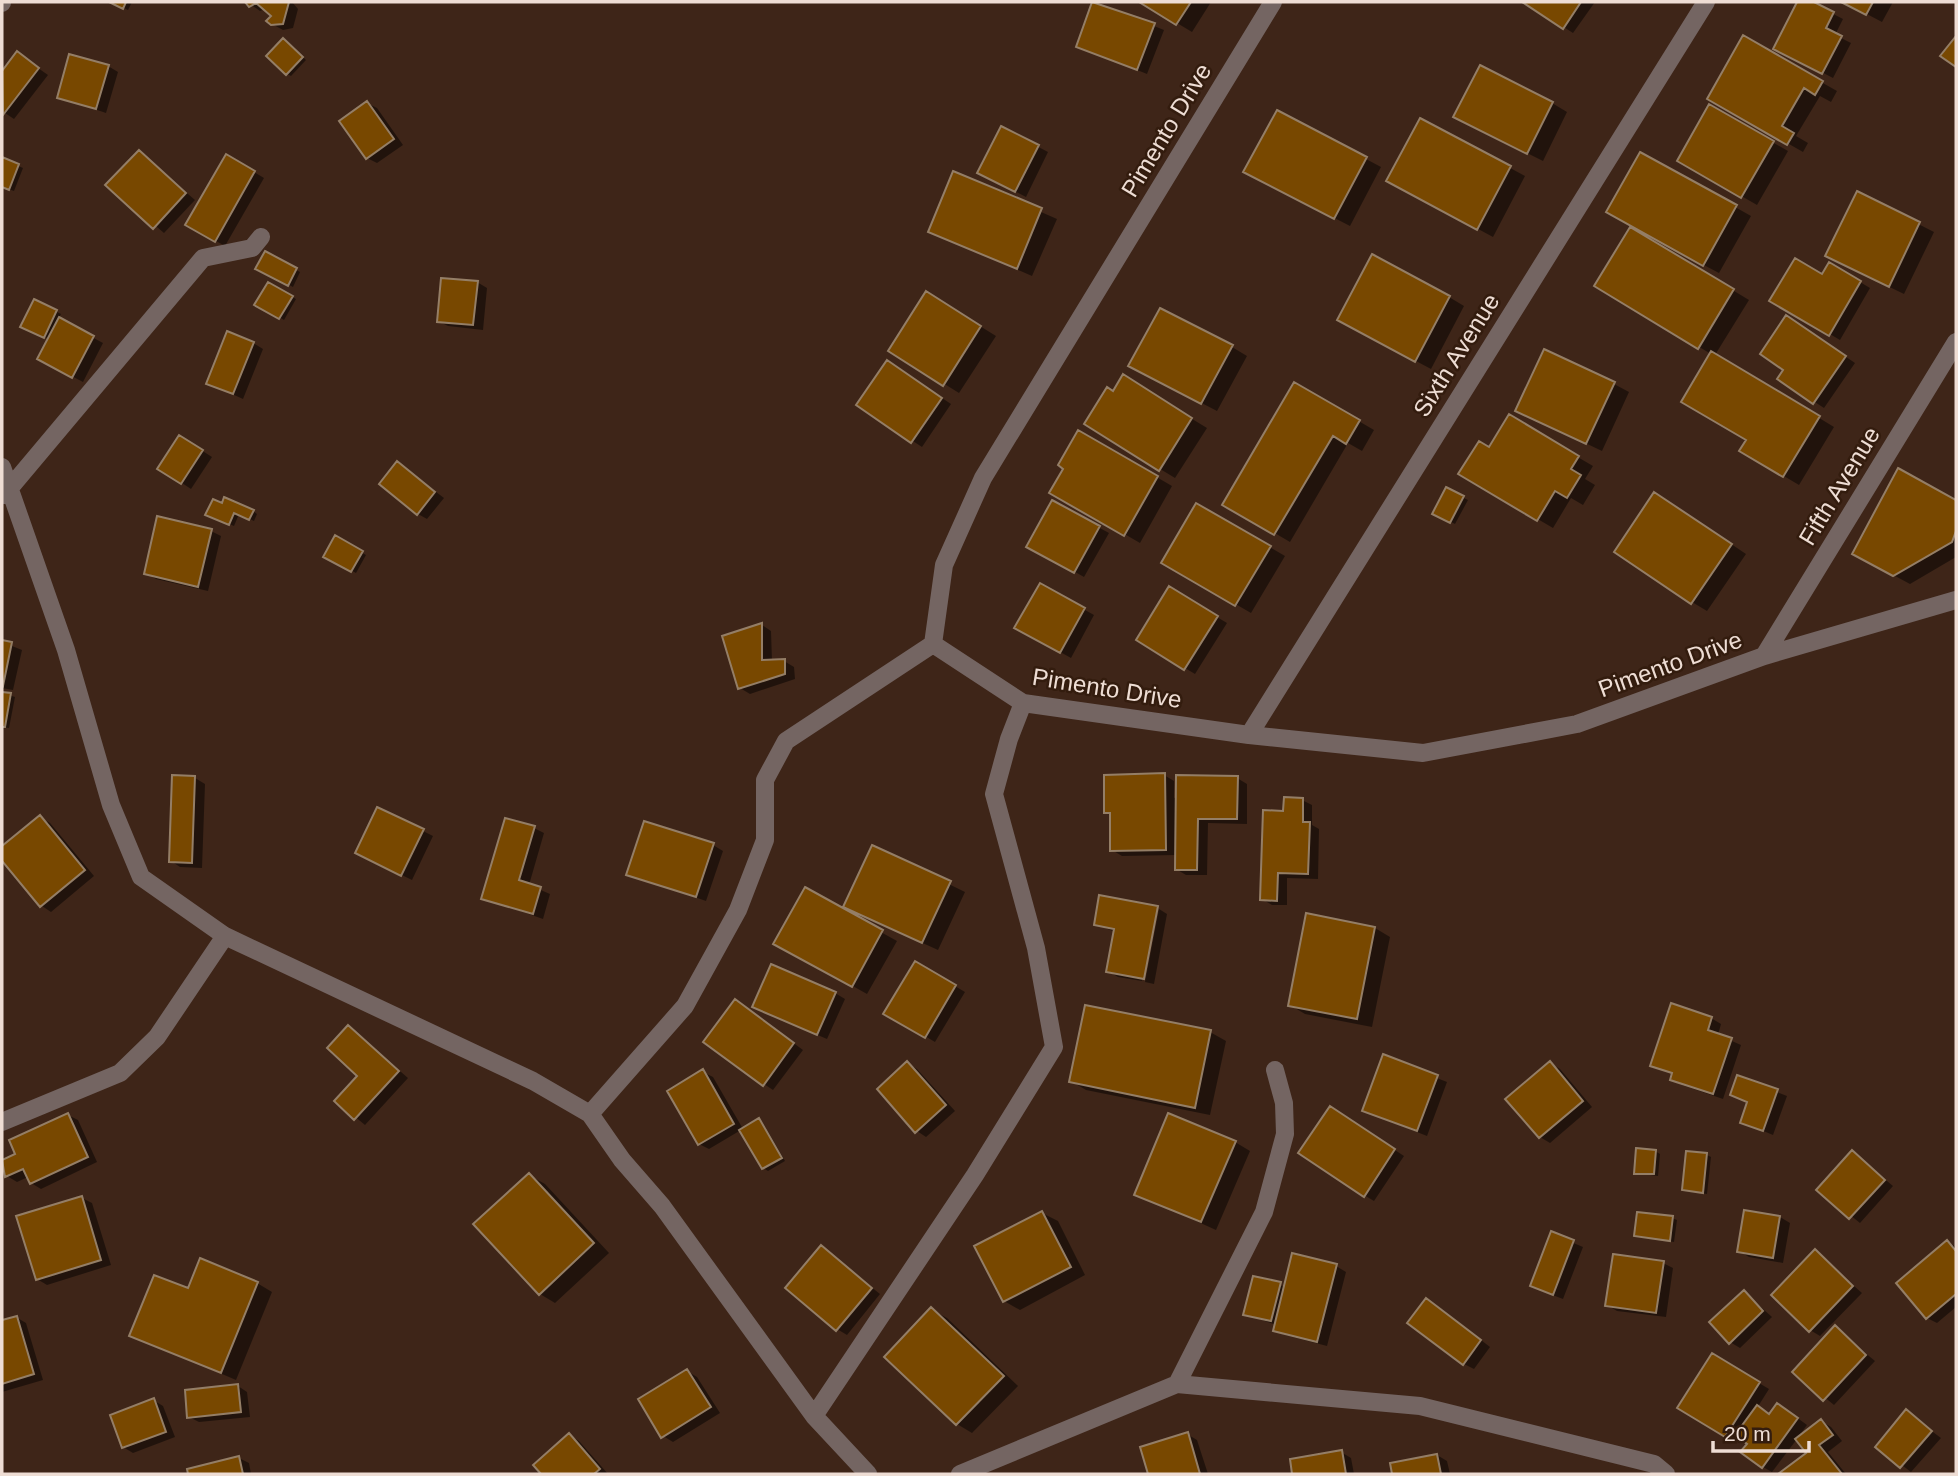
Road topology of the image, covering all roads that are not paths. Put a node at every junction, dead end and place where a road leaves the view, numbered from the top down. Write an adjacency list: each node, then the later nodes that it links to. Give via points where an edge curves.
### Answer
1 (1273, 2): 8 (street, Pimento Drive, via 983,478 944,565)
2 (1706, 2): 11 (street, Sixth Avenue)
3 (261, 237): 6 (street, via 252,248 203,258)
4 (1956, 342): 9 (street, Fifth Avenue)
5 (2, 467): 6 (street)
6 (6, 493): 12 (street, via 73,673 111,805 141,877)
7 (1956, 600): 9 (street, Pimento Drive)
8 (933, 644): 10 (street, Pimento Drive); 14 (street, via 786,741 765,780 765,840 738,910 685,1006)
9 (1764, 656): 11 (street, Pimento Drive, via 1577,724 1423,753)
10 (1023, 703): 11 (street, Pimento Drive); 17 (street, via 994,794 1036,948 1054,1047 975,1175)
11 (1249, 734)
12 (225, 936): 14 (street, via 533,1081); 15 (street, via 157,1037 120,1073)
13 (1275, 1070): 16 (street, via 1284,1103 1285,1134 1264,1212)
14 (590, 1114): 17 (street)
15 (2, 1122)
16 (1177, 1384): 19 (street); 20 (street, via 1420,1406 1654,1464)
17 (814, 1416): 18 (street)
18 (868, 1474)
19 (960, 1474)
20 (1666, 1474)

